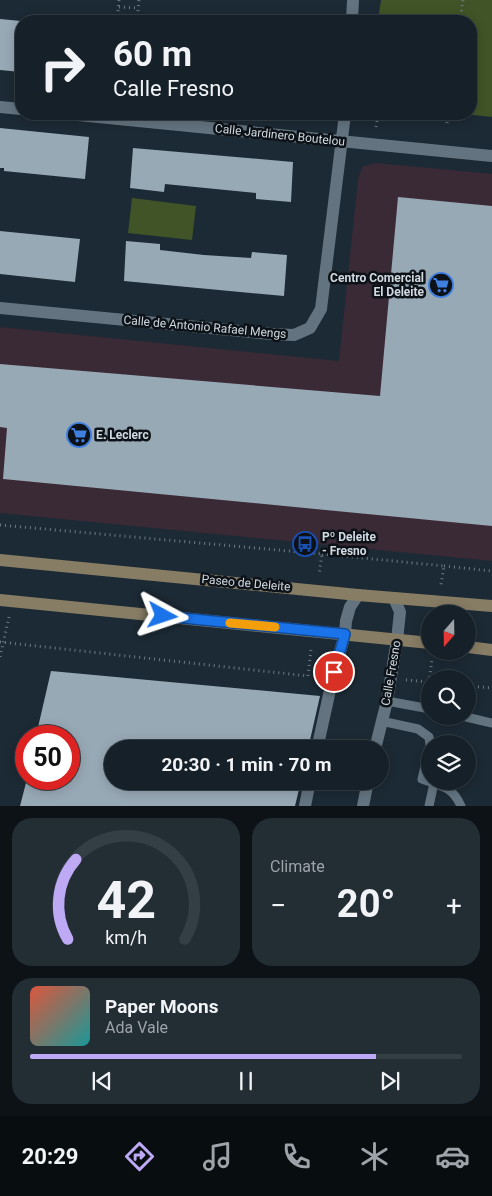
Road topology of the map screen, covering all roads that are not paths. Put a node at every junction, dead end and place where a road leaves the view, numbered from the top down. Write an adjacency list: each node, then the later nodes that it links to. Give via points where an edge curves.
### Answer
1 (353, 0): 2 (street)
2 (352, 15)
3 (0, 107): 4 (street)
4 (15, 108)
5 (126, 120): 7 (street, Calle Jardinero Boutelou)
6 (344, 120): 7 (street, Calle de Antonio Rafael Mengs)
7 (341, 142): 8 (street, Calle Jardinero Boutelou); 9 (street, Calle de Antonio Rafael Mengs, via 321,308 310,328 294,335 278,334)
8 (492, 156)
9 (0, 308)
10 (0, 560): 11 (main road, Paseo de Deleite)
11 (358, 595): 12 (main road, Paseo de Deleite); 15 (street, via 350,607)
12 (394, 598): 14 (main road, Paseo de Deleite); 16 (street, Calle Fresno, via 400,612)
13 (6, 601): 15 (main road)
14 (492, 606)
15 (345, 634): 16 (main road); 26 (street)
16 (397, 640): 17 (main road); 20 (street, Calle Fresno)
17 (421, 643)
18 (476, 648): 19 (main road)
19 (492, 650)
20 (387, 700): 21 (lane); 23 (street, Calle Fresno)
21 (421, 707)
22 (476, 719): 24 (lane)
23 (382, 721): 25 (lane, via 418,729); 27 (street, Calle Fresno)
24 (492, 723)
25 (426, 735)
26 (319, 740)
27 (377, 740)
28 (308, 790): 32 (street)
29 (366, 790): 33 (street)
30 (433, 790): 34 (lane)
31 (449, 790): 35 (lane)
32 (305, 806)
33 (363, 806)
34 (429, 806)
35 (461, 806)

